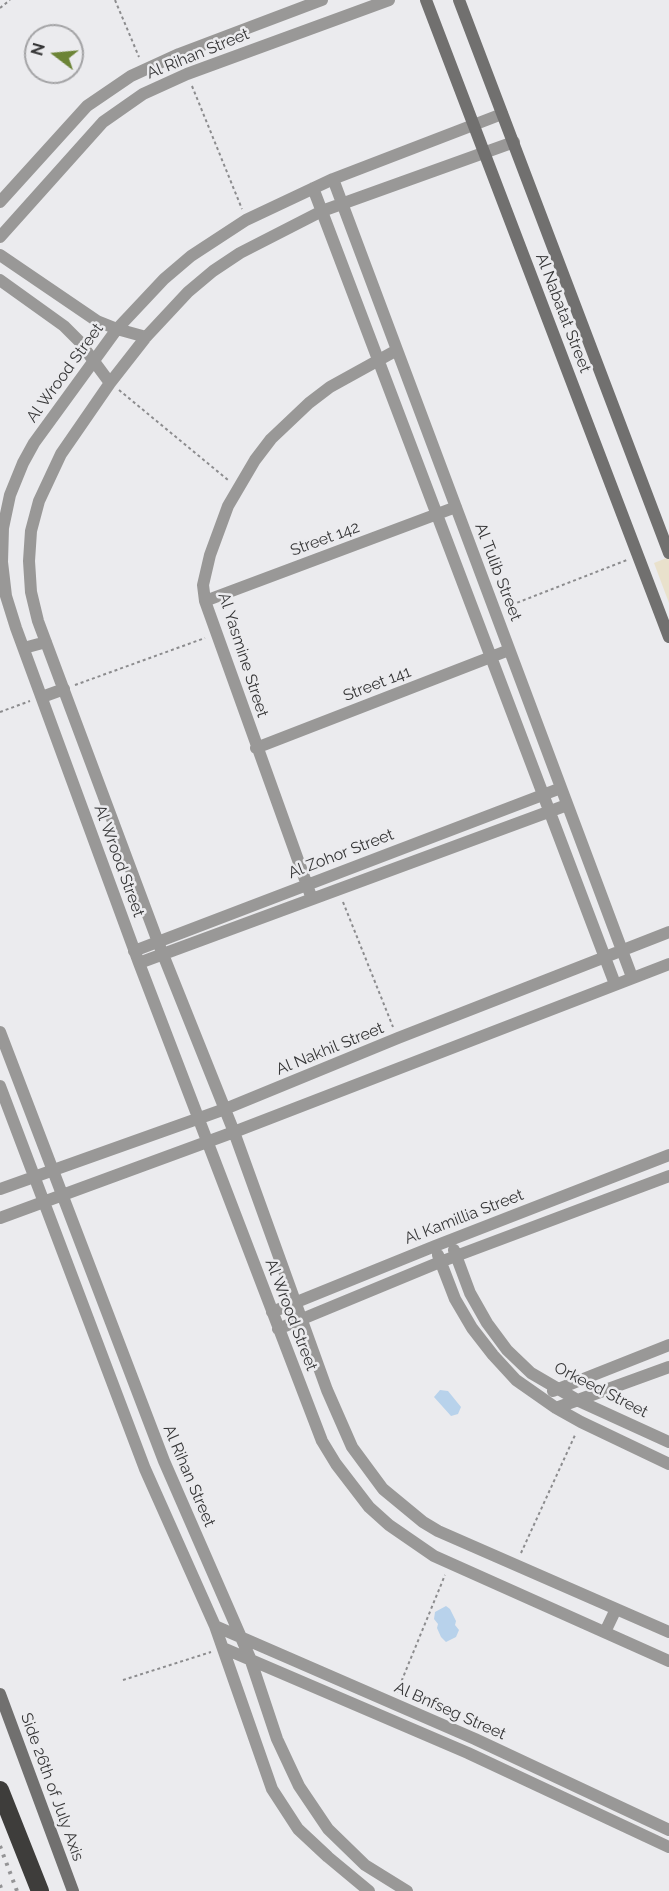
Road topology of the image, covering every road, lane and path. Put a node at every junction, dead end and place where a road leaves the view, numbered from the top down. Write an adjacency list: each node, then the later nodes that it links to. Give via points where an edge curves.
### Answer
1 (10, 0): 7 (path)
2 (115, 0): 9 (path)
3 (322, 0): 8 (street, Al Rihan Street)
4 (389, 0): 10 (street, Al Rihan Street)
5 (426, 0): 12 (street, Al Nabatat Street)
6 (459, 0): 11 (street, Al Nabatat Street)
7 (0, 8)
8 (179, 54): 9 (street, Al Rihan Street); 10 (street)
9 (144, 68): 17 (street, Al Rihan Street, via 87,106)
10 (187, 74): 20 (path); 21 (street, Al Rihan Street, via 142,94 103,122)
11 (502, 114): 12 (street, Al Wrood Street); 13 (street, Al Nabatat Street)
12 (474, 126): 14 (street, Al Nabatat Street); 15 (street, Al Wrood Street)
13 (514, 142): 14 (street, Al Wrood Street); 32 (street, Al Nabatat Street)
14 (485, 153): 18 (street, Al Wrood Street); 36 (street, Al Nabatat Street)
15 (333, 179): 16 (street, Al Wrood Street); 18 (street, Al Tulib Street)
16 (313, 188): 19 (street); 20 (street, Al Wrood Street)
17 (0, 202)
18 (342, 203): 19 (street, Al Wrood Street); 26 (street, Al Tulib Street)
19 (322, 211): 25 (street, Al Wrood Street, via 268,237 213,271 164,315); 27 (street)
20 (246, 220): 24 (street, Al Wrood Street, via 173,272)
21 (0, 237)
22 (0, 255): 24 (street, via 78,309)
23 (0, 280): 28 (street, via 64,326)
24 (117, 329): 25 (street); 28 (street, Al Wrood Street)
25 (146, 337): 29 (street, Al Wrood Street)
26 (397, 350): 27 (street, Al Yasmine Street); 31 (street, Al Tulib Street)
27 (378, 359): 30 (street, Al Yasmine Street, via 330,387 289,420); 33 (street)
28 (94, 360): 29 (street); 42 (street, Al Wrood Street, via 34,443 10,495 3,528 2,562 6,596)
29 (110, 383): 30 (path); 41 (street, Al Wrood Street, via 60,454 39,501 31,531 31,592)
30 (237, 488): 37 (street, Al Yasmine Street, via 210,555 203,585)
31 (456, 507): 33 (street, Street 142); 38 (street, Al Tulib Street)
32 (653, 510): 34 (street); 35 (street, Al Nabatat Street)
33 (437, 515): 37 (street, Street 142); 44 (street)
34 (669, 523)
35 (669, 553)
36 (638, 555): 38 (path); 40 (street, Al Nabatat Street)
37 (205, 602): 39 (street, Al Yasmine Street)
38 (495, 611): 43 (street, Al Tulib Street)
39 (216, 634): 45 (path); 48 (street, Al Yasmine Street)
40 (669, 637)
41 (46, 642): 42 (street); 45 (street, Al Wrood Street)
42 (24, 648): 46 (street, Al Wrood Street)
43 (509, 651): 44 (street, Street 141); 49 (street, Al Tulib Street)
44 (490, 657): 48 (street, Street 141); 50 (street)
45 (64, 689): 46 (street); 57 (street, Al Wrood Street)
46 (42, 697): 47 (path); 60 (street, Al Wrood Street)
47 (0, 712)
48 (256, 748): 53 (street, Al Yasmine Street)
49 (561, 788): 50 (street, Al Zohor Street); 51 (street, Al Tulib Street)
50 (543, 795): 52 (street); 53 (street, Al Zohor Street)
51 (567, 805): 52 (street, Al Zohor Street); 58 (street, Al Tulib Street)
52 (549, 812): 54 (street, Al Zohor Street); 61 (street)
53 (307, 885): 55 (street, Al Yasmine Street); 57 (street, Al Zohor Street)
54 (338, 889): 55 (street, Al Zohor Street); 66 (path)
55 (312, 899): 59 (street, Al Zohor Street)
56 (669, 932): 58 (street, Al Nakhil Street)
57 (158, 942): 59 (street, Al Wrood Street); 60 (street, Al Zohor Street)
58 (621, 950): 61 (street, Al Nakhil Street); 63 (street, Al Tulib Street)
59 (163, 954): 60 (street, Al Zohor Street); 68 (street, Al Wrood Street)
60 (136, 957): 69 (street, Al Wrood Street)
61 (604, 957): 64 (street); 66 (street, Al Nakhil Street)
62 (669, 964): 63 (street)
63 (632, 977): 64 (street)
64 (615, 984): 70 (street)
65 (0, 1032): 73 (street, Al Rihan Street)
66 (398, 1038): 68 (street, Al Nakhil Street)
67 (0, 1086): 75 (street)
68 (225, 1109): 69 (street, Al Nakhil Street); 70 (street, Al Wrood Street)
69 (198, 1119): 71 (street, Al Wrood Street); 73 (street, Al Nakhil Street)
70 (234, 1132): 71 (street); 84 (street, Al Wrood Street)
71 (208, 1141): 77 (street); 85 (street, Al Wrood Street)
72 (669, 1155): 80 (street, Al Kamillia Street)
73 (52, 1170): 75 (street, Al Nakhil Street); 77 (street, Al Rihan Street)
74 (669, 1176): 82 (street, Al Kamillia Street)
75 (34, 1177): 76 (street, Al Nakhil Street); 78 (street)
76 (0, 1189)
77 (62, 1194): 78 (street); 89 (street, Al Rihan Street)
78 (44, 1201): 79 (street); 91 (street)
79 (0, 1218)
80 (451, 1240): 81 (street, Al Kamillia Street); 82 (street, Orkeed Street)
81 (435, 1246): 83 (street, Orkeed Street); 84 (street, Al Kamillia Street)
82 (457, 1256): 83 (street, Al Kamillia Street); 92 (street, Orkeed Street, via 486,1323 531,1373)
83 (440, 1262): 86 (street, Al Kamillia Street); 95 (street, Orkeed Street, via 472,1328 516,1380)
84 (296, 1303): 85 (street, Al Kamillia Street); 86 (street, Al Wrood Street)
85 (272, 1312): 87 (street, Al Wrood Street)
86 (303, 1320): 87 (street, Al Kamillia Street); 93 (street, Al Wrood Street)
87 (278, 1329): 94 (street, Al Wrood Street)
88 (669, 1345): 92 (street)
89 (127, 1367): 91 (street); 100 (street, Al Rihan Street)
90 (669, 1367): 96 (street)
91 (109, 1374): 102 (street)
92 (559, 1389): 95 (street); 96 (street, Orkeed Street)
93 (327, 1390): 94 (street); 104 (street, Al Wrood Street, via 352,1447 383,1489 438,1531)
94 (304, 1396): 103 (street, Al Wrood Street, via 322,1441 351,1486 389,1525)
95 (539, 1396): 97 (street, Orkeed Street)
96 (579, 1401): 97 (street); 99 (street, Orkeed Street)
97 (556, 1408): 98 (street, Orkeed Street)
98 (581, 1422): 101 (street, Orkeed Street); 104 (path)
99 (669, 1442)
100 (164, 1461): 102 (street); 109 (street, Al Rihan Street)
101 (669, 1464)
102 (145, 1469): 106 (street)
103 (450, 1564): 107 (street, Al Wrood Street); 115 (path)
104 (516, 1565): 105 (street, Al Wrood Street)
105 (616, 1609): 107 (street); 108 (street, Al Wrood Street)
106 (215, 1626): 109 (street, Al Bnfseg Street); 110 (street)
107 (605, 1632): 112 (street, Al Wrood Street)
108 (669, 1632)
109 (240, 1636): 111 (street, Al Rihan Street); 115 (street, Al Bnfseg Street)
110 (223, 1648): 111 (street, Al Bnfseg Street); 113 (path); 118 (street)
111 (250, 1658): 116 (street, Al Rihan Street); 119 (street, Al Bnfseg Street)
112 (669, 1661)
113 (123, 1680)
114 (0, 1694): 130 (street, Side 26th of July Axis)
115 (392, 1703): 117 (street, Al Bnfseg Street)
116 (277, 1739): 118 (street); 132 (street, Al Rihan Street, via 299,1786 328,1829 366,1865)
117 (475, 1739): 119 (street); 120 (street, Al Bnfseg Street)
118 (257, 1747): 131 (street, via 273,1789 298,1829)
119 (468, 1753): 121 (street, Al Bnfseg Street)
120 (509, 1755): 121 (street); 122 (street, Al Bnfseg Street)
121 (502, 1769): 123 (street, Al Bnfseg Street)
122 (553, 1775): 123 (street); 125 (street, Al Bnfseg Street)
123 (546, 1789): 126 (street, Al Bnfseg Street)
124 (0, 1790): 129 (highway)
125 (629, 1811): 126 (street); 127 (street, Al Bnfseg Street)
126 (623, 1824): 128 (street, Al Bnfseg Street)
127 (669, 1830)
128 (669, 1847)
129 (40, 1891)
130 (73, 1891)
131 (369, 1891)
132 (407, 1891)

